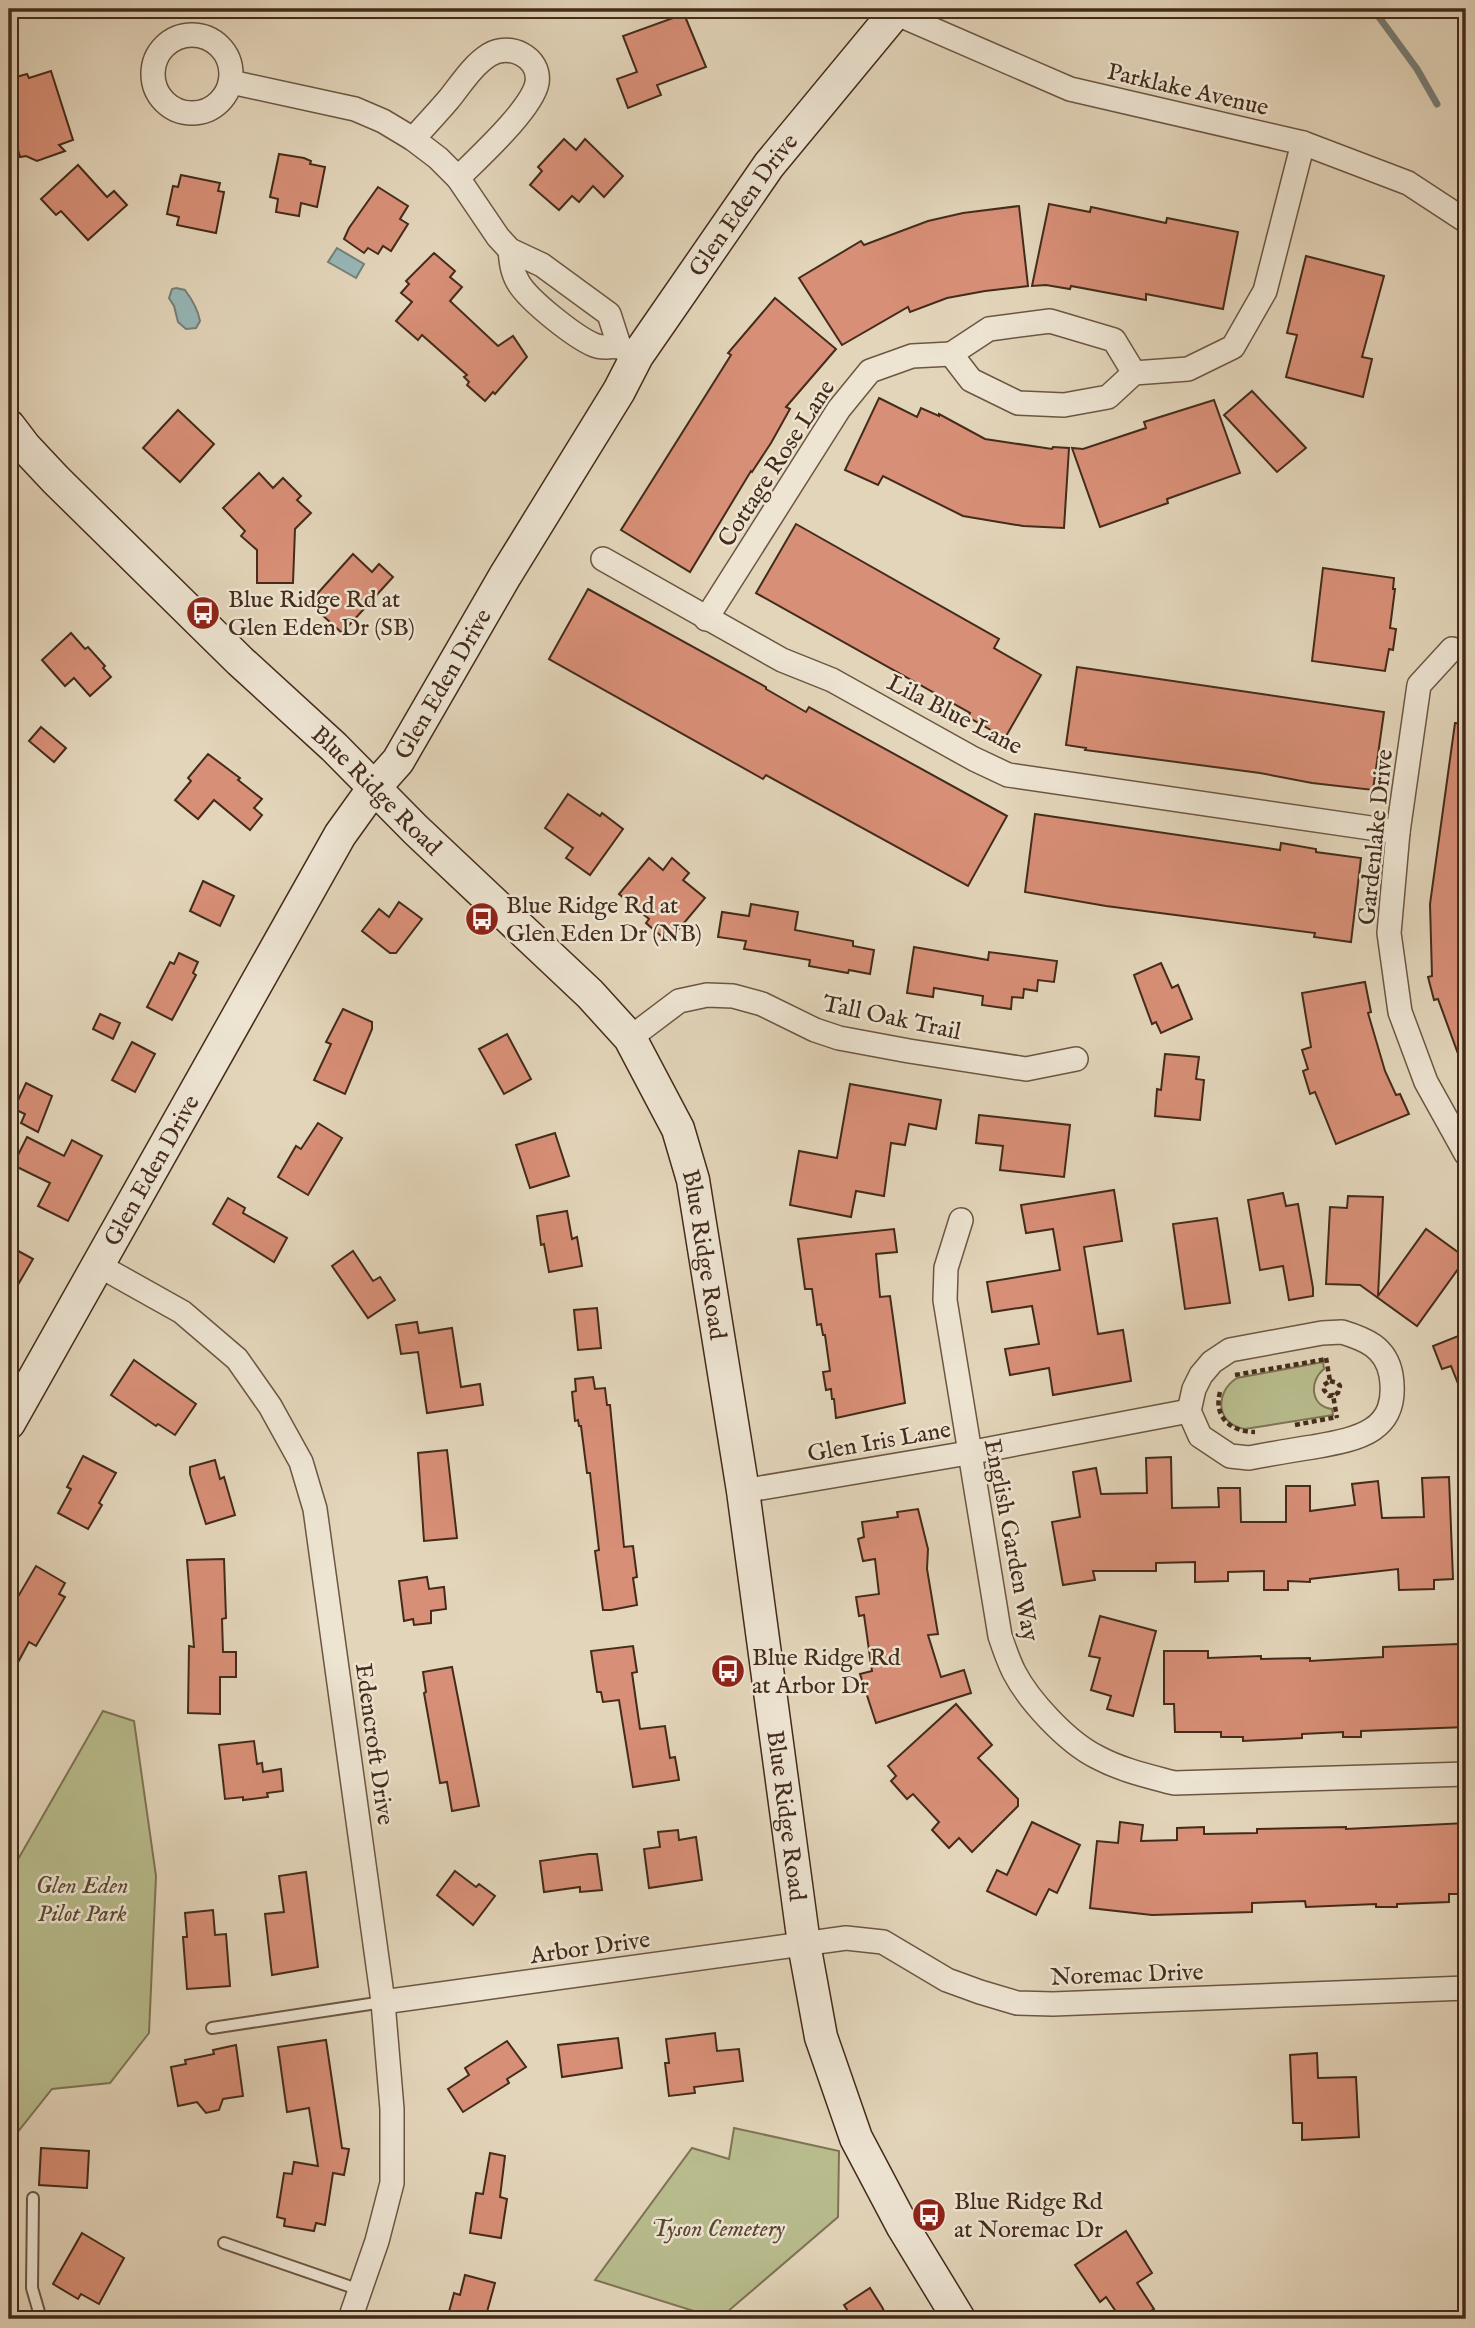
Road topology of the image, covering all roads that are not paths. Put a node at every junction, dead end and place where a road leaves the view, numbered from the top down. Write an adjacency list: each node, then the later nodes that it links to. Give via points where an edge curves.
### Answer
1 (896, 11): 4 (street, Parklake Avenue, via 1070,89); 8 (main road, Glen Eden Drive, via 769,165)
2 (231, 82): 3 (street, via 355,109)
3 (413, 139): 5 (street); 5 (street, via 486,56 506,50 526,56 536,67 533,95)
4 (1303, 143): 6 (street, Parklake Avenue, via 1408,183); 10 (street, via 1265,291 1233,347 1188,369)
5 (458, 178): 7 (street)
6 (1466, 221)
7 (510, 250): 8 (street, via 542,265 609,314); 8 (street, via 519,284 577,337 598,347)
8 (628, 350): 15 (main road, Glen Eden Drive, via 619,391 398,761)
9 (951, 354): 10 (street, via 971,380 1018,402 1064,405 1108,397); 10 (street, via 989,329 1051,321 1114,340); 13 (street, Cottage Rose Lane, via 912,356 870,371 839,409)
10 (1134, 373)
11 (9, 426): 15 (main road, Blue Ridge Road, via 56,480)
12 (603, 559): 13 (street, Lila Blue Lane)
13 (706, 619): 16 (street, Lila Blue Lane, via 782,660 832,680 1008,775)
14 (1452, 649): 16 (street, Gardenlake Drive, via 1419,684)
15 (373, 789): 17 (main road, Blue Ridge Road, via 590,994); 21 (main road, Glen Eden Drive, via 340,835)
16 (1398, 832): 19 (street, Gardenlake Drive, via 1389,933 1400,1012 1426,1082)
17 (630, 1038): 18 (street, Tall Oak Trail, via 679,1001 733,996 839,1038 909,1051 1026,1069); 25 (main road, Blue Ridge Road, via 678,1129 693,1180)
18 (1076, 1059)
19 (1466, 1154)
20 (961, 1220): 24 (street, English Garden Way, via 946,1268 945,1300)
21 (98, 1265): 22 (main road, Glen Eden Drive); 29 (street, Edencroft Drive, via 182,1312 237,1359 301,1462 315,1509 329,1601)
22 (12, 1405)
23 (1189, 1411): 23 (street, via 1201,1375 1230,1350 1322,1332 1342,1332 1370,1341 1389,1365 1394,1394 1385,1420 1364,1436 1249,1458 1230,1455 1200,1436); 24 (street, Glen Iris Lane)
24 (968, 1453): 25 (street, Glen Iris Lane); 26 (street, English Garden Way, via 1000,1636 1014,1672 1034,1701 1095,1756 1174,1783)
25 (743, 1491): 27 (main road, Blue Ridge Road)
26 (1466, 1774)
27 (804, 1944): 28 (street, Noremac Drive, via 846,1938 883,1942 947,1980 1017,2003); 29 (street, Arbor Drive); 36 (main road, Blue Ridge Road, via 821,2037 856,2137)
28 (1466, 1988)
29 (383, 2001): 30 (lane); 33 (street, Edencroft Drive, via 392,2109 392,2183)
30 (212, 2028)
31 (33, 2198): 34 (lane, via 32,2288)
32 (223, 2243): 33 (lane)
33 (360, 2290): 35 (street, Edencroft Drive)
34 (41, 2319)
35 (350, 2319)
36 (959, 2319)

